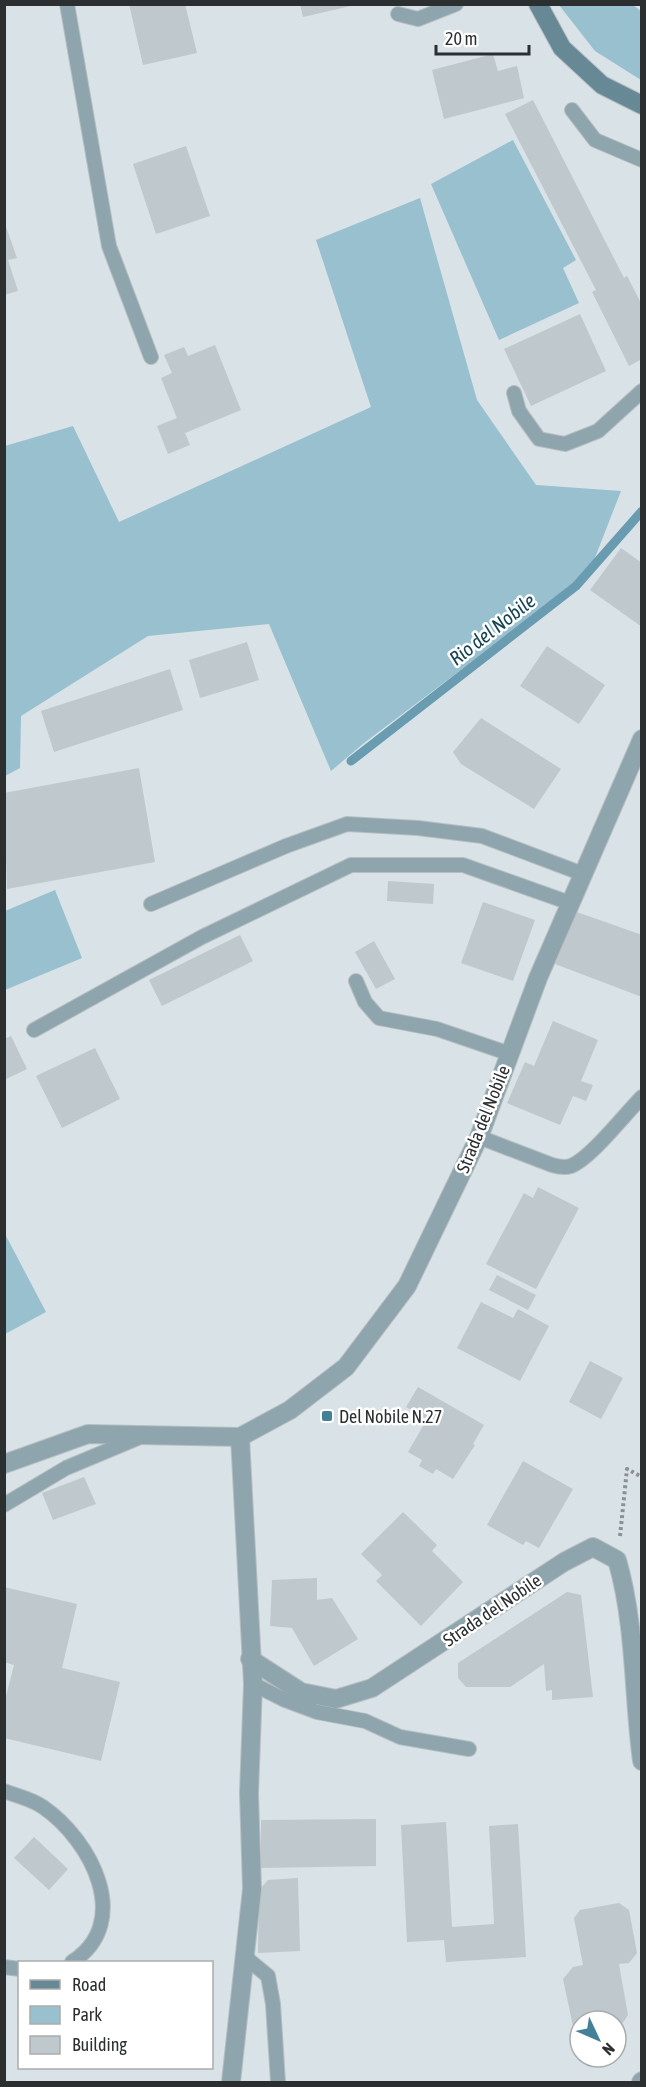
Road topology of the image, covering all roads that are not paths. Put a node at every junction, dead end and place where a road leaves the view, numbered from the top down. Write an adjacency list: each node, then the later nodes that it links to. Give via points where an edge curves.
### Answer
1 (67, 4): 8 (lane, via 109,246)
2 (456, 4): 4 (lane, via 418,19)
3 (538, 4): 5 (street, via 562,48 602,85)
4 (398, 14)
5 (642, 105)
6 (572, 110): 7 (lane, via 595,140)
7 (642, 160)
8 (152, 357)
9 (642, 391): 10 (lane, via 598,431 565,444 539,439 519,411)
10 (514, 393)
11 (642, 739): 12 (street, Strada del Nobile)
12 (583, 874): 13 (street, Strada del Nobile); 14 (lane, via 482,836 347,824)
13 (570, 903): 16 (lane, via 463,865 351,865 202,938); 17 (street, Strada del Nobile)
14 (151, 904)
15 (356, 981): 17 (lane, via 365,1002 379,1018 437,1029)
16 (34, 1030)
17 (510, 1054): 19 (street, Strada del Nobile)
18 (642, 1097): 19 (lane, via 584,1158 571,1166 552,1165)
19 (479, 1137): 21 (street, Strada del Nobile, via 406,1286 346,1367 290,1410)
20 (145, 1435): 21 (street, Strada del Nobile); 22 (street, Strada del Nobile, via 88,1434); 23 (lane, via 66,1468)
21 (240, 1437): 24 (street)
22 (4, 1464)
23 (4, 1505)
24 (250, 1659): 25 (street); 27 (street, Strada del Nobile, via 301,1692 336,1699 372,1688 593,1547 617,1560 623,1582)
25 (252, 1684): 26 (lane, via 317,1712 365,1721 400,1737); 29 (street, via 252,1889)
26 (469, 1749)
27 (642, 1761)
28 (4, 1791): 30 (lane, via 41,1805 70,1829 101,1885 102,1920 88,1952)
29 (245, 1957): 31 (street); 32 (lane, via 268,1976)
30 (74, 1961)
31 (231, 2082)
32 (279, 2082)

